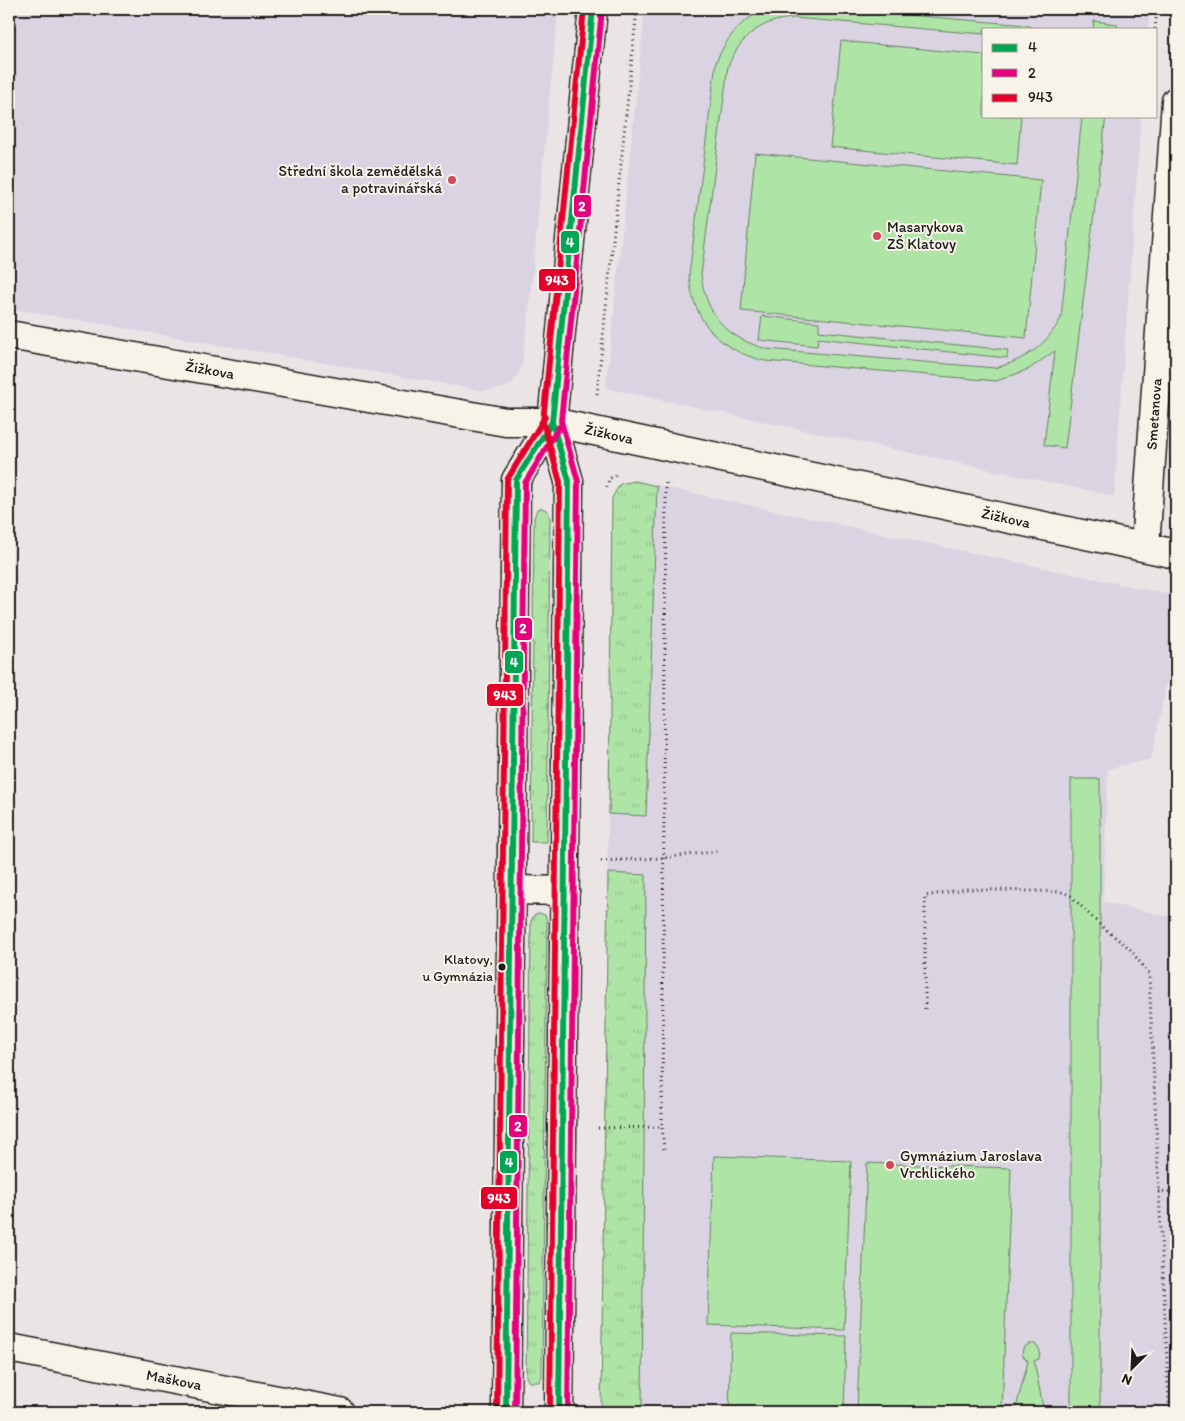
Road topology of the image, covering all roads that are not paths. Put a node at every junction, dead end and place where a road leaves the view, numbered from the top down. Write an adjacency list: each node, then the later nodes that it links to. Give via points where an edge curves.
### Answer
1 (593, 9): 4 (street)
2 (1176, 101): 5 (street, Smetanova)
3 (9, 335): 4 (street, Žižkova, via 506,422)
4 (552, 422): 5 (street, Žižkova); 7 (street, via 516,480); 8 (street, via 569,481)
5 (1146, 547): 6 (street, Žižkova)
6 (1176, 554)
7 (512, 890): 8 (street); 11 (street)
8 (565, 890): 12 (street)
9 (9, 1348): 10 (street, Maškova)
10 (340, 1412)
11 (506, 1412)
12 (559, 1412)

